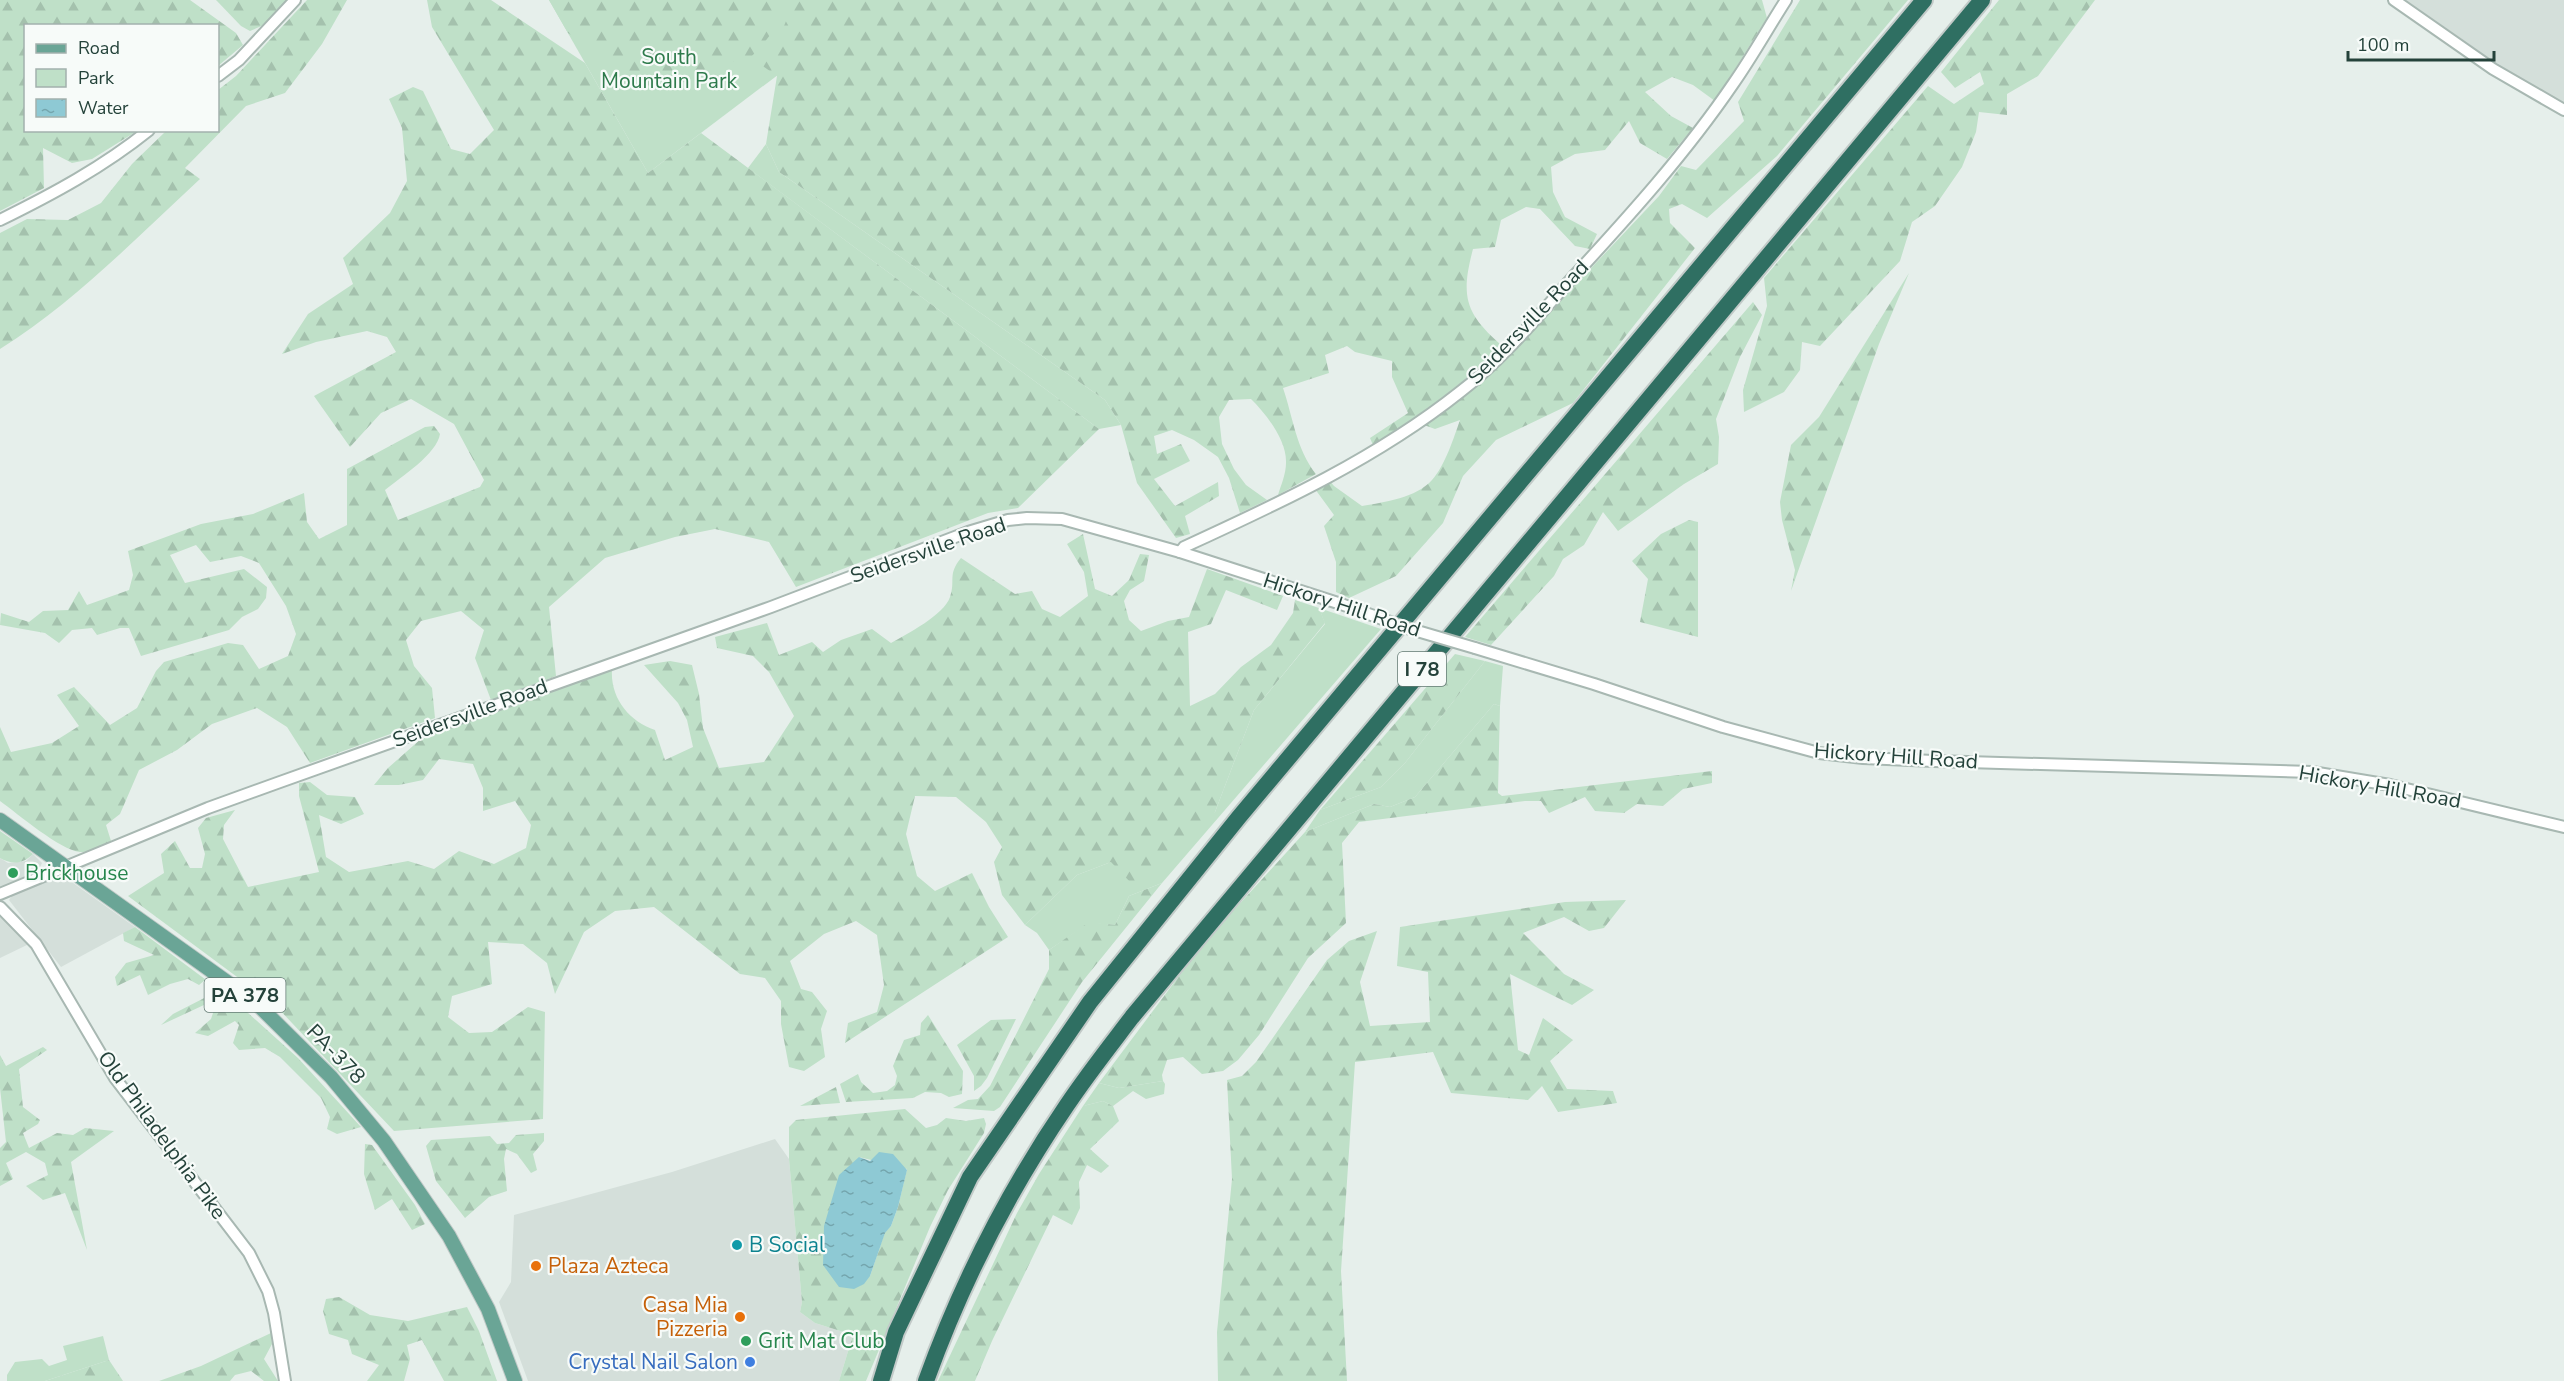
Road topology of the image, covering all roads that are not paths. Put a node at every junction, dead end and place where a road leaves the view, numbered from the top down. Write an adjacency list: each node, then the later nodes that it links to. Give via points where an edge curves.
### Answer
1 (295, 0): 6 (street)
2 (1786, 0): 10 (street, Seidersville Road, via 1733,85 1650,192 1484,372 1413,426 1344,468)
3 (1924, 0): 18 (highway, I 78, via 1239,817 1090,1002 970,1177 896,1332)
4 (1982, 0): 19 (highway, I 78, via 1132,1017 1066,1105 1010,1197 940,1341)
5 (2394, 0): 7 (street, via 2493,69)
6 (219, 75)
7 (2564, 110)
8 (146, 132): 9 (street, via 86,175)
9 (0, 220)
10 (1180, 552): 12 (street, Hickory Hill Road, bridge, via 1407,628 1819,753 1863,758 2312,772 2382,783); 13 (street, Seidersville Road, via 1062,519 1027,518 989,525 208,808)
11 (0, 820): 13 (main road, PA-378 / PA 378)
12 (2564, 827)
13 (68, 866): 14 (street, Seidersville Road); 17 (main road, PA-378 / PA 378, via 255,1002 331,1077 384,1141 449,1236 488,1310)
14 (0, 894)
15 (0, 907): 16 (street, Old Philadelphia Pike, via 36,944 115,1078 254,1261 274,1313)
16 (285, 1381)
17 (515, 1381)
18 (881, 1381)
19 (926, 1381)

